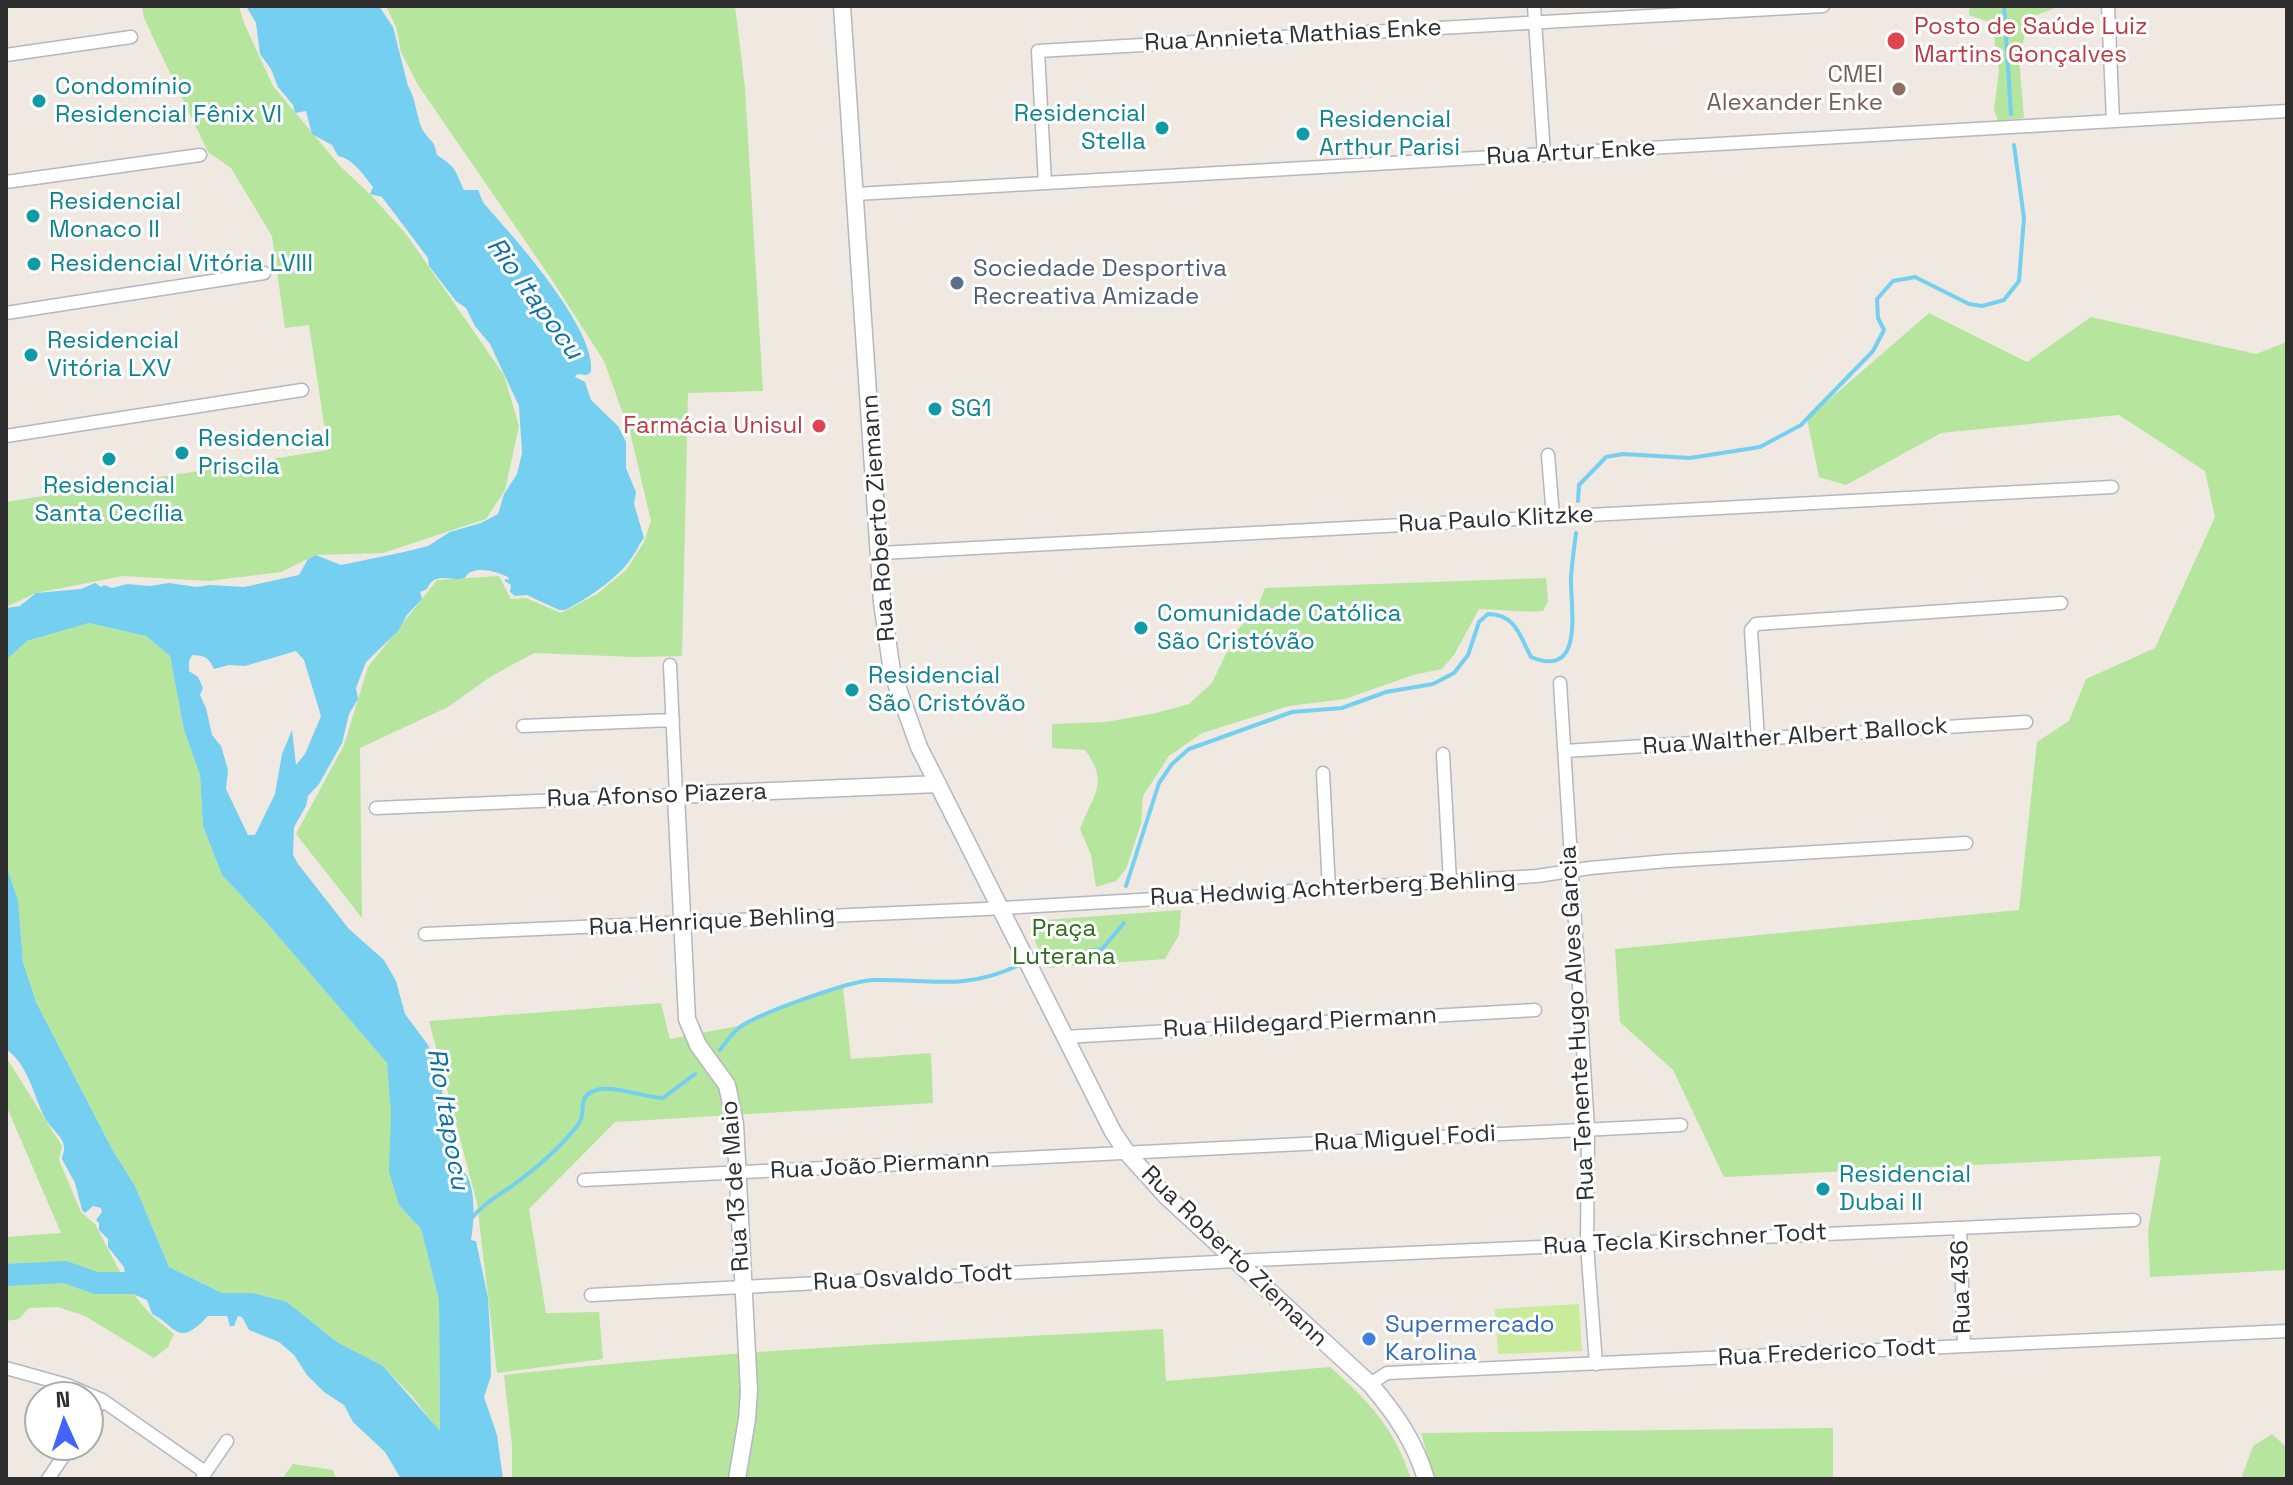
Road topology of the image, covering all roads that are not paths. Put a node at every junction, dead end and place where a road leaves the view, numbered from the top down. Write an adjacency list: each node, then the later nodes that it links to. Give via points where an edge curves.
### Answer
1 (842, 6): 14 (main road, Rua Roberto Ziemann)
2 (1534, 6): 5 (street)
3 (1823, 6): 5 (street, Rua Annieta Mathias Enke)
4 (2108, 6): 9 (street)
5 (1535, 22): 11 (street); 13 (street, Rua Annieta Mathias Enke, via 1038,51)
6 (131, 37): 7 (street)
7 (6, 55)
8 (2287, 111): 9 (street, Rua Artur Enke)
9 (2113, 121): 11 (street, Rua Artur Enke)
10 (200, 155): 12 (street)
11 (1544, 155): 13 (street, Rua Artur Enke)
12 (6, 182)
13 (1045, 183): 14 (street, Rua Artur Enke)
14 (856, 194): 22 (main road, Rua Roberto Ziemann)
15 (264, 273): 16 (street)
16 (6, 313)
17 (302, 390): 18 (street)
18 (6, 436)
19 (1548, 455): 21 (street)
20 (2112, 487): 21 (street, Rua Paulo Klitzke)
21 (1553, 517): 22 (street, Rua Paulo Klitzke)
22 (881, 553): 33 (main road, Rua Roberto Ziemann, via 892,672)
23 (2061, 603): 29 (street, via 1756,624 1751,630)
24 (670, 665): 27 (street, Rua 13 de Maio)
25 (1560, 683): 30 (street, Rua Tenente Hugo Alves Garcia)
26 (2026, 722): 29 (street, Rua Walther Albert Ballock)
27 (673, 723): 28 (street); 34 (street, Rua 13 de Maio)
28 (524, 729)
29 (1758, 739): 30 (street, Rua Walther Albert Ballock)
30 (1565, 751): 37 (street, Rua Tenente Hugo Alves Garcia)
31 (1443, 754): 38 (street)
32 (1323, 773): 39 (street)
33 (938, 784): 34 (main road, Rua Afonso Piazera); 40 (main road, Rua Roberto Ziemann)
34 (676, 795): 35 (street, Rua Afonso Piazera); 41 (main road, Rua 13 de Maio)
35 (376, 808)
36 (1966, 843): 37 (street, Rua Hedwig Achterberg Behling)
37 (1571, 872): 38 (street, Rua Hedwig Achterberg Behling); 46 (street, Rua Tenente Hugo Alves Garcia)
38 (1450, 882): 39 (street, Rua Hedwig Achterberg Behling)
39 (1329, 889): 40 (street, Rua Hedwig Achterberg Behling)
40 (999, 908): 41 (street, Rua Henrique Behling); 44 (main road, Rua Roberto Ziemann)
41 (682, 923): 42 (street, Rua Henrique Behling); 48 (main road, Rua 13 de Maio, via 687,1019 730,1094)
42 (425, 934)
43 (1535, 1010): 44 (street, Rua Hildegard Piermann)
44 (1065, 1037): 47 (main road, Rua Roberto Ziemann)
45 (1681, 1125): 46 (street, Rua Miguel Fodi)
46 (1588, 1129): 47 (street, Rua Miguel Fodi); 52 (street, Rua Tenente Hugo Alves Garcia)
47 (1128, 1154): 48 (street, Rua João Piermann); 53 (main road, Rua Roberto Ziemann)
48 (738, 1173): 49 (street, Rua João Piermann); 54 (main road, Rua 13 de Maio)
49 (584, 1180)
50 (2134, 1220): 51 (street, Rua Tecla Kirschner Todt)
51 (1960, 1228): 52 (street, Rua Tecla Kirschner Todt); 57 (street, Rua 436)
52 (1587, 1245): 53 (street, Rua Tecla Kirschner Todt); 58 (street, Rua Tenente Hugo Alves Garcia)
53 (1236, 1261): 54 (street, Rua Osvaldo Todt); 61 (main road, Rua Roberto Ziemann)
54 (744, 1287): 55 (street, Rua Osvaldo Todt); 67 (main road, Rua 13 de Maio, via 748,1406)
55 (591, 1295)
56 (2287, 1331): 57 (street, Rua Frederico Todt)
57 (1964, 1346): 58 (street, Rua Frederico Todt)
58 (1596, 1364): 61 (street, Rua Frederico Todt, via 1387,1373)
59 (6, 1368): 60 (street)
60 (53, 1381)
61 (1370, 1384): 68 (main road, Rua Roberto Ziemann, via 1409,1436)
62 (104, 1402): 65 (street)
63 (227, 1441): 65 (street)
64 (60, 1461): 66 (street)
65 (203, 1476)
66 (48, 1479)
67 (737, 1479)
68 (1426, 1479)

